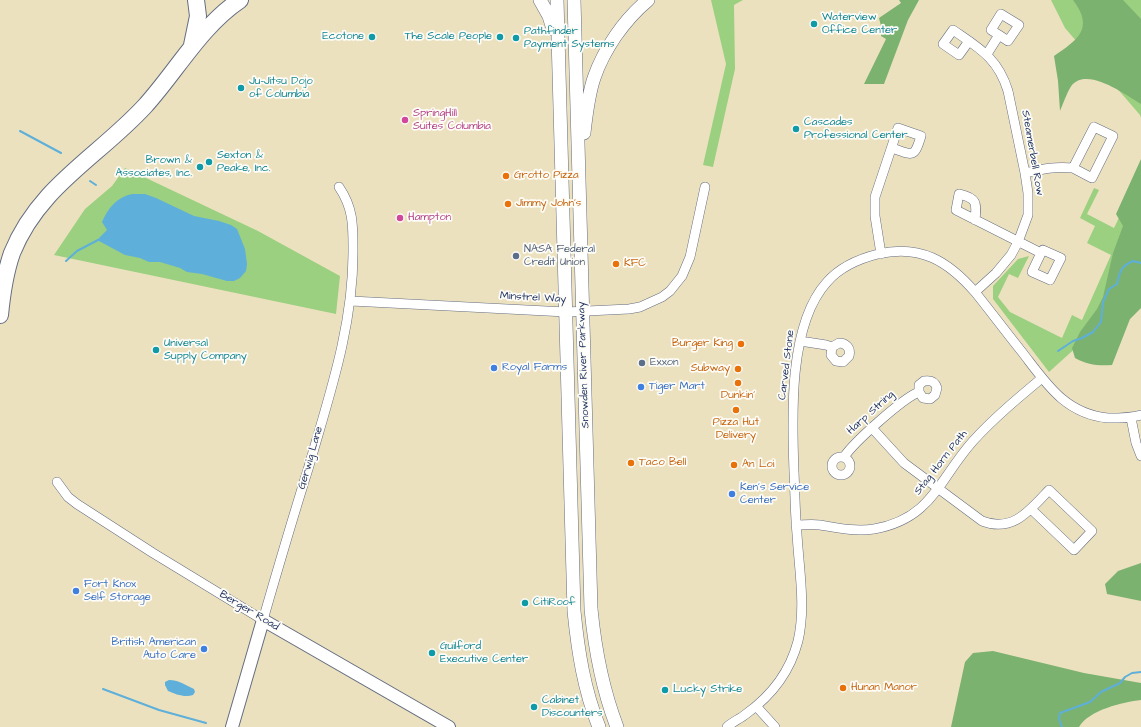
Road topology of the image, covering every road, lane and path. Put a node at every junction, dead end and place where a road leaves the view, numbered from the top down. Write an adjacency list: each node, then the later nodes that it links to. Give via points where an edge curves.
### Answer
1 (196, 0): 10 (highway, via 197,20)
2 (240, 0): 10 (highway, via 224,12)
3 (540, 0): 9 (main road, via 549,16)
4 (556, 0): 9 (main road, Snowden River Parkway)
5 (574, 0): 15 (main road, Snowden River Parkway)
6 (648, 0): 15 (main road, via 618,33 594,79)
7 (999, 35): 11 (street)
8 (969, 41): 11 (street, Steamerbell Row)
9 (558, 47): 24 (main road, Snowden River Parkway)
10 (191, 48): 26 (highway, via 145,106 41,203 12,254)
11 (987, 54): 14 (street, Steamerbell Row, via 1005,81)
12 (892, 148): 21 (street, via 875,198)
13 (1073, 168): 13 (street, via 1094,127 1113,136 1092,178); 14 (street, via 1052,167)
14 (1025, 173): 19 (street, Steamerbell Row, via 1029,206 1025,227)
15 (578, 177): 25 (main road, Snowden River Parkway)
16 (339, 187): 23 (street, Gerwig Lane, via 347,198 353,221)
17 (705, 187): 25 (street, Minstrel Way, via 686,268 670,291 640,307)
18 (975, 220): 19 (street)
19 (1018, 242): 20 (street); 22 (street, Steamerbell Row, via 1004,264)
20 (1041, 253)
21 (880, 254): 22 (street, Carved Stone, via 895,251 934,258 956,271); 27 (street, Carved Stone, via 858,260 826,282 811,307)
22 (976, 292): 29 (street, Carved Stone)
23 (351, 301): 24 (street, Minstrel Way); 40 (street, Gerwig Lane, via 344,343)
24 (566, 312): 25 (street, Minstrel Way); 45 (main road, Snowden River Parkway, via 574,611 581,667)
25 (583, 312): 46 (main road, Snowden River Parkway, via 591,609 603,686)
26 (0, 315)
27 (800, 340): 28 (street); 39 (street, Carved Stone, via 793,429)
28 (832, 347)
29 (1042, 378): 32 (street, Carved Stone, via 1064,401 1082,412 1105,417); 37 (street, Stag Horn Path, via 984,428)
30 (919, 392): 33 (street, Harp String, via 907,397)
31 (1141, 415): 32 (street, Carved Stone)
32 (1131, 418): 34 (street)
33 (872, 428): 35 (street, Harp String); 37 (street, via 904,463)
34 (1141, 456)
35 (844, 457)
36 (57, 482): 40 (street, Berger Road, via 77,504)
37 (938, 489): 38 (street, via 990,524 1010,523); 39 (street, Stag Horn Path, via 919,510 888,526 860,530)
38 (1031, 509): 38 (street, via 1049,490 1092,531 1074,550)
39 (796, 525): 41 (street, Carved Stone, via 801,597 798,640 793,658 782,678)
40 (263, 620): 43 (street, Gerwig Lane); 44 (street, Berger Road)
41 (756, 706): 42 (street, Carved Stone); 48 (street)
42 (728, 726): 47 (street, Carved Stone)
43 (232, 727)
44 (449, 727)
45 (599, 727)
46 (617, 727)
47 (719, 727)
48 (775, 727)

